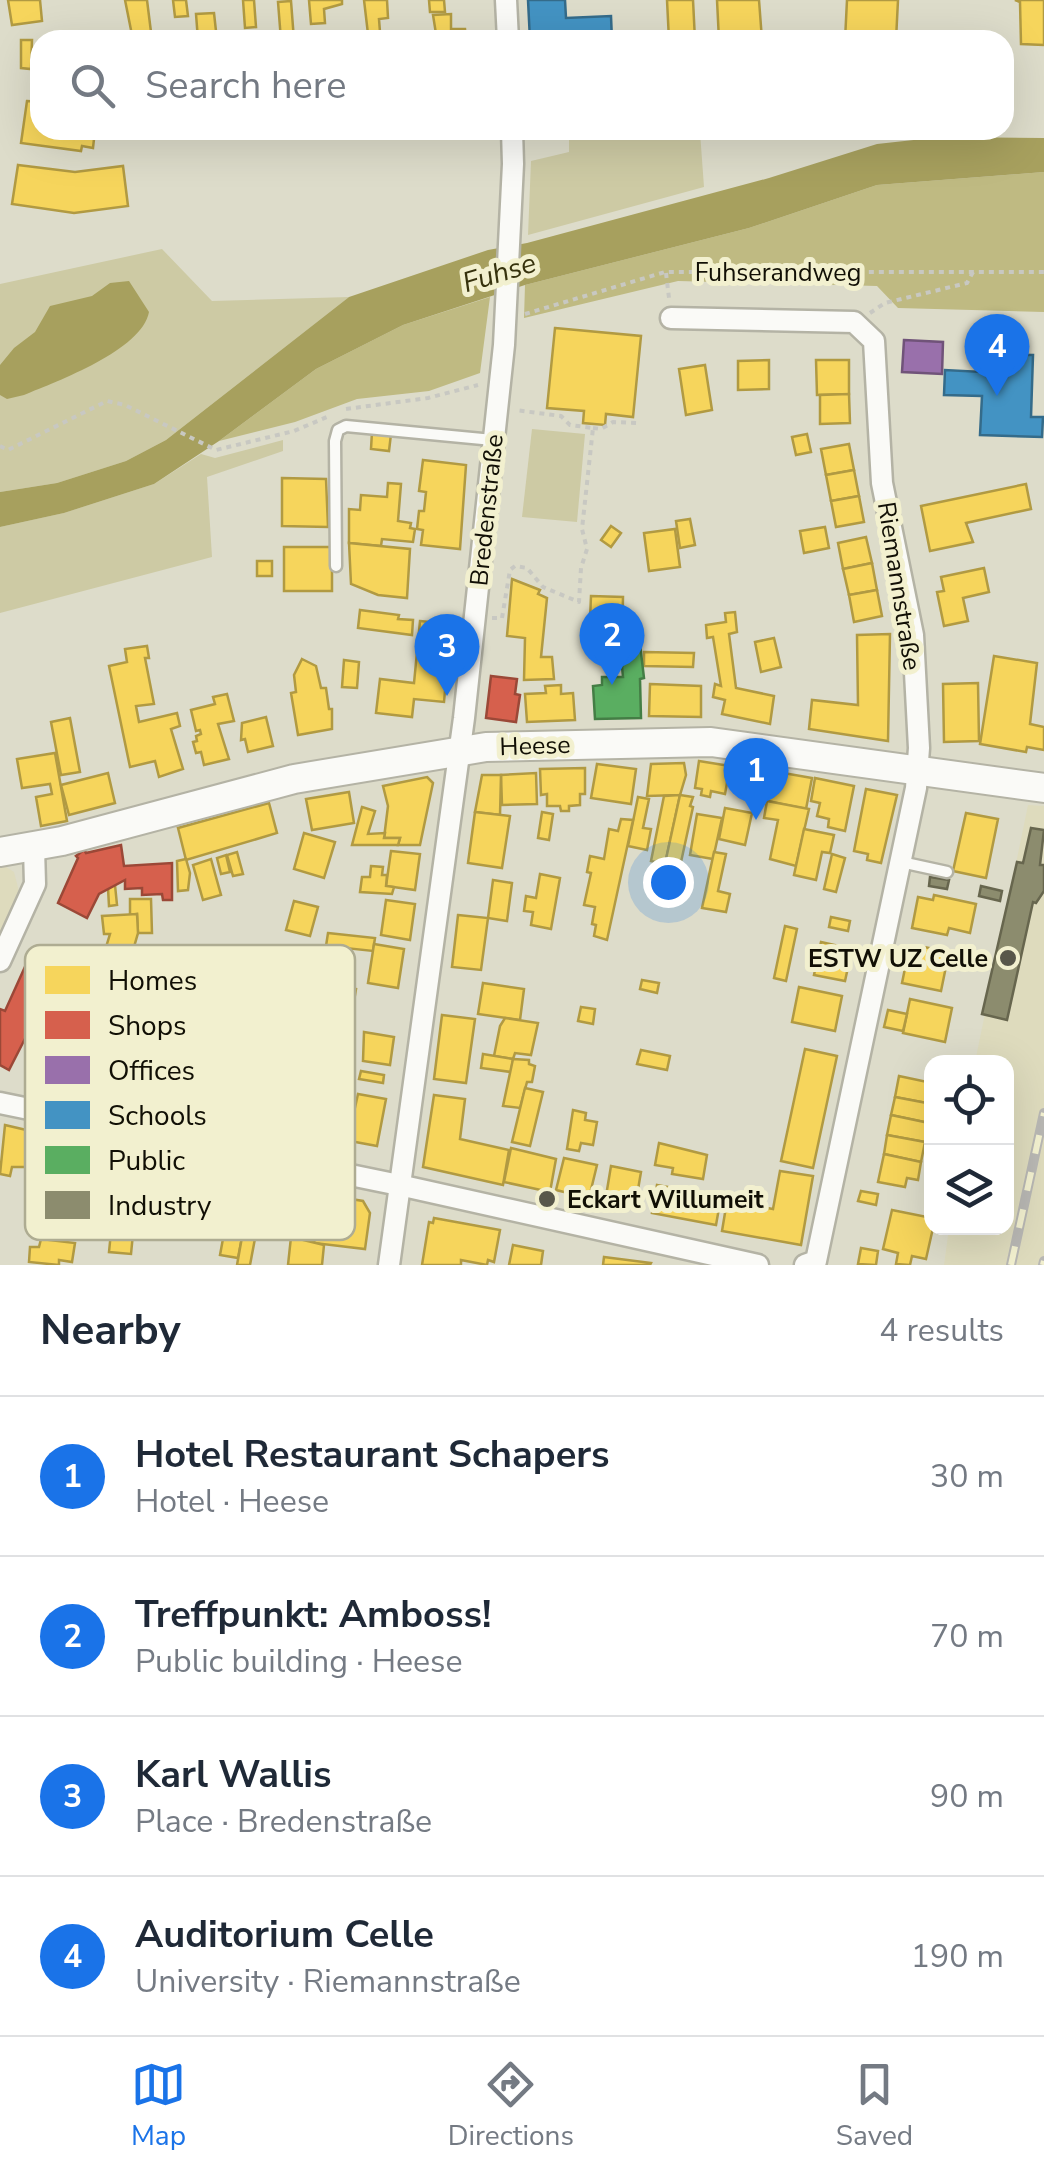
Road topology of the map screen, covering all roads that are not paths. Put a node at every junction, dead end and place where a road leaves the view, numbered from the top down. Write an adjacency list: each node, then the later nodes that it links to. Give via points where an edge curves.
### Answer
1 (506, 0): 2 (street)
2 (508, 30)
3 (513, 140): 5 (street, Bredenstraße, via 512,317)
4 (671, 318): 8 (street, Riemannstraße, via 854,322 874,340 882,484 914,635)
5 (493, 440): 6 (lane, via 338,430); 7 (street, Bredenstraße)
6 (336, 566)
7 (458, 751): 8 (street, Heese, via 711,742); 10 (street, Heese, via 294,779); 18 (street, Bredenstraße)
8 (917, 770): 9 (street, Heese); 12 (street, Riemannstraße)
9 (1044, 788)
10 (34, 848): 11 (street, Heese); 14 (street, via 36,884)
11 (0, 852)
12 (900, 862): 13 (lane); 21 (street, Riemannstraße, via 816,1261)
13 (947, 872)
14 (0, 961)
15 (0, 1103): 16 (street)
16 (25, 1108)
17 (355, 1176): 18 (street)
18 (399, 1185): 19 (street, Bredenstraße); 20 (street)
19 (389, 1265)
20 (758, 1265)
21 (805, 1265)

